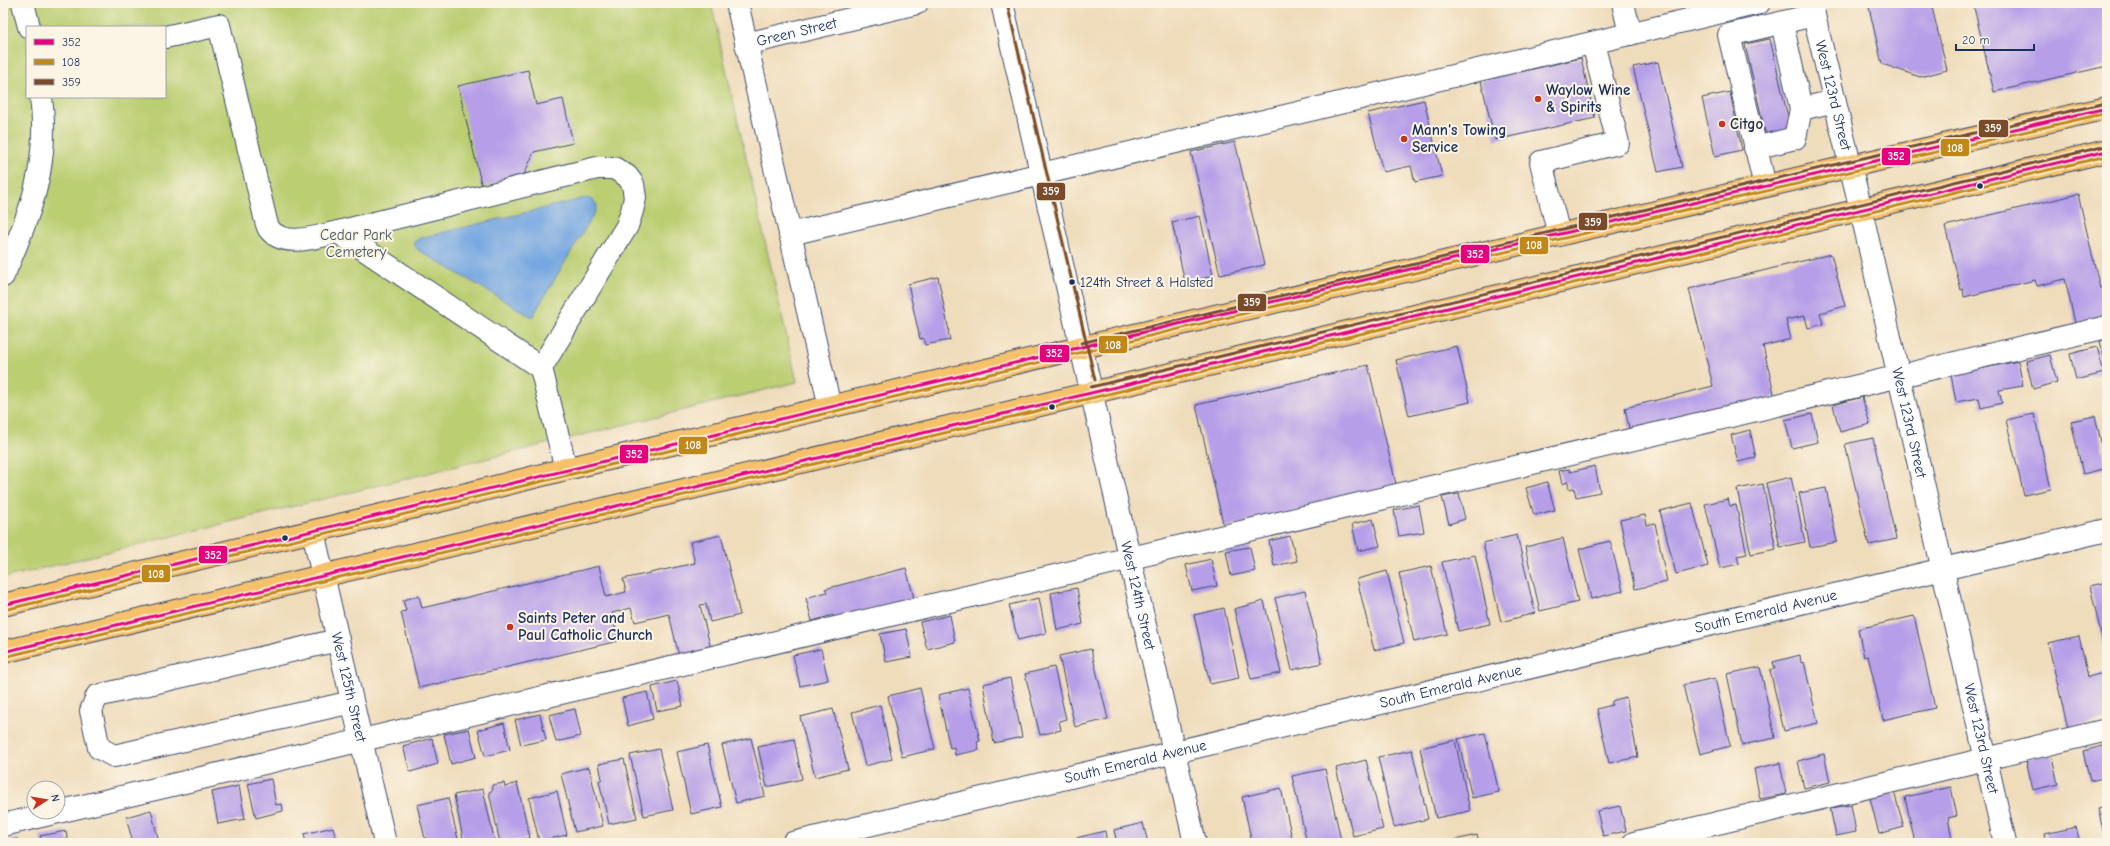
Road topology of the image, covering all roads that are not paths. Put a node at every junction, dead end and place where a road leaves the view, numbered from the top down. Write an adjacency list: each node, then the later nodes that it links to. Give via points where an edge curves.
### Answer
1 (23, 3): 9 (street)
2 (736, 3): 13 (street)
3 (917, 3): 13 (street, Green Street)
4 (1002, 3): 21 (street, West 124th Street)
5 (1623, 3): 10 (street)
6 (1759, 3): 10 (street)
7 (1813, 9): 8 (street); 15 (street, West 123rd Street)
8 (1782, 23): 17 (street); 18 (street, via 1729,35)
9 (29, 26)
10 (1630, 34): 12 (street)
11 (166, 37): 24 (street, via 219,25 264,217 270,229 278,236 290,239)
12 (1593, 43): 21 (street); 26 (street, via 1618,143 1542,162)
13 (746, 44): 25 (street)
14 (41, 98): 27 (street, via 44,147 35,198)
15 (1835, 101): 17 (street); 20 (street, West 123rd Street)
16 (2107, 108): 20 (main road)
17 (1801, 109): 18 (street, via 1795,138)
18 (1755, 148): 22 (street)
19 (2107, 152): 23 (main road)
20 (1851, 166): 22 (main road); 23 (street, West 123rd Street)
21 (1042, 174): 25 (street); 29 (street, West 124th Street)
22 (1765, 186): 26 (main road)
23 (1861, 210): 31 (street, West 123rd Street); 32 (main road)
24 (338, 232): 30 (street); 30 (street, via 597,168 614,168 627,176 634,184 635,198 626,226)
25 (790, 234): 33 (street)
26 (1559, 235): 29 (main road)
27 (3, 276)
28 (2107, 327): 31 (street)
29 (1082, 348): 32 (street, West 124th Street); 33 (main road)
30 (541, 368): 34 (street)
31 (1899, 376): 37 (street); 38 (street, West 123rd Street)
32 (1092, 392): 37 (street, West 124th Street); 39 (main road)
33 (830, 407): 34 (main road)
34 (566, 469): 36 (main road)
35 (2107, 530): 38 (street, South Emerald Avenue)
36 (313, 532): 39 (street, West 125th Street); 40 (main road)
37 (1130, 558): 45 (street); 46 (street, West 124th Street)
38 (1943, 569): 46 (street, South Emerald Avenue); 47 (street, West 123rd Street)
39 (323, 575): 41 (street, West 125th Street); 42 (main road)
40 (3, 605)
41 (338, 640): 43 (street, West 125th Street); 43 (street, via 98,696 92,711 99,748 114,756)
42 (3, 652)
43 (352, 702): 45 (street, West 125th Street)
44 (2107, 730): 47 (street)
45 (361, 740): 48 (street); 51 (street, West 125th Street)
46 (1174, 752): 52 (street, South Emerald Avenue); 53 (street, West 124th Street)
47 (1986, 759): 54 (street); 55 (street, West 123rd Street)
48 (66, 810)
49 (26, 820): 50 (street)
50 (3, 825)
51 (385, 843)
52 (793, 843)
53 (1194, 843)
54 (1634, 843)
55 (2005, 843)

